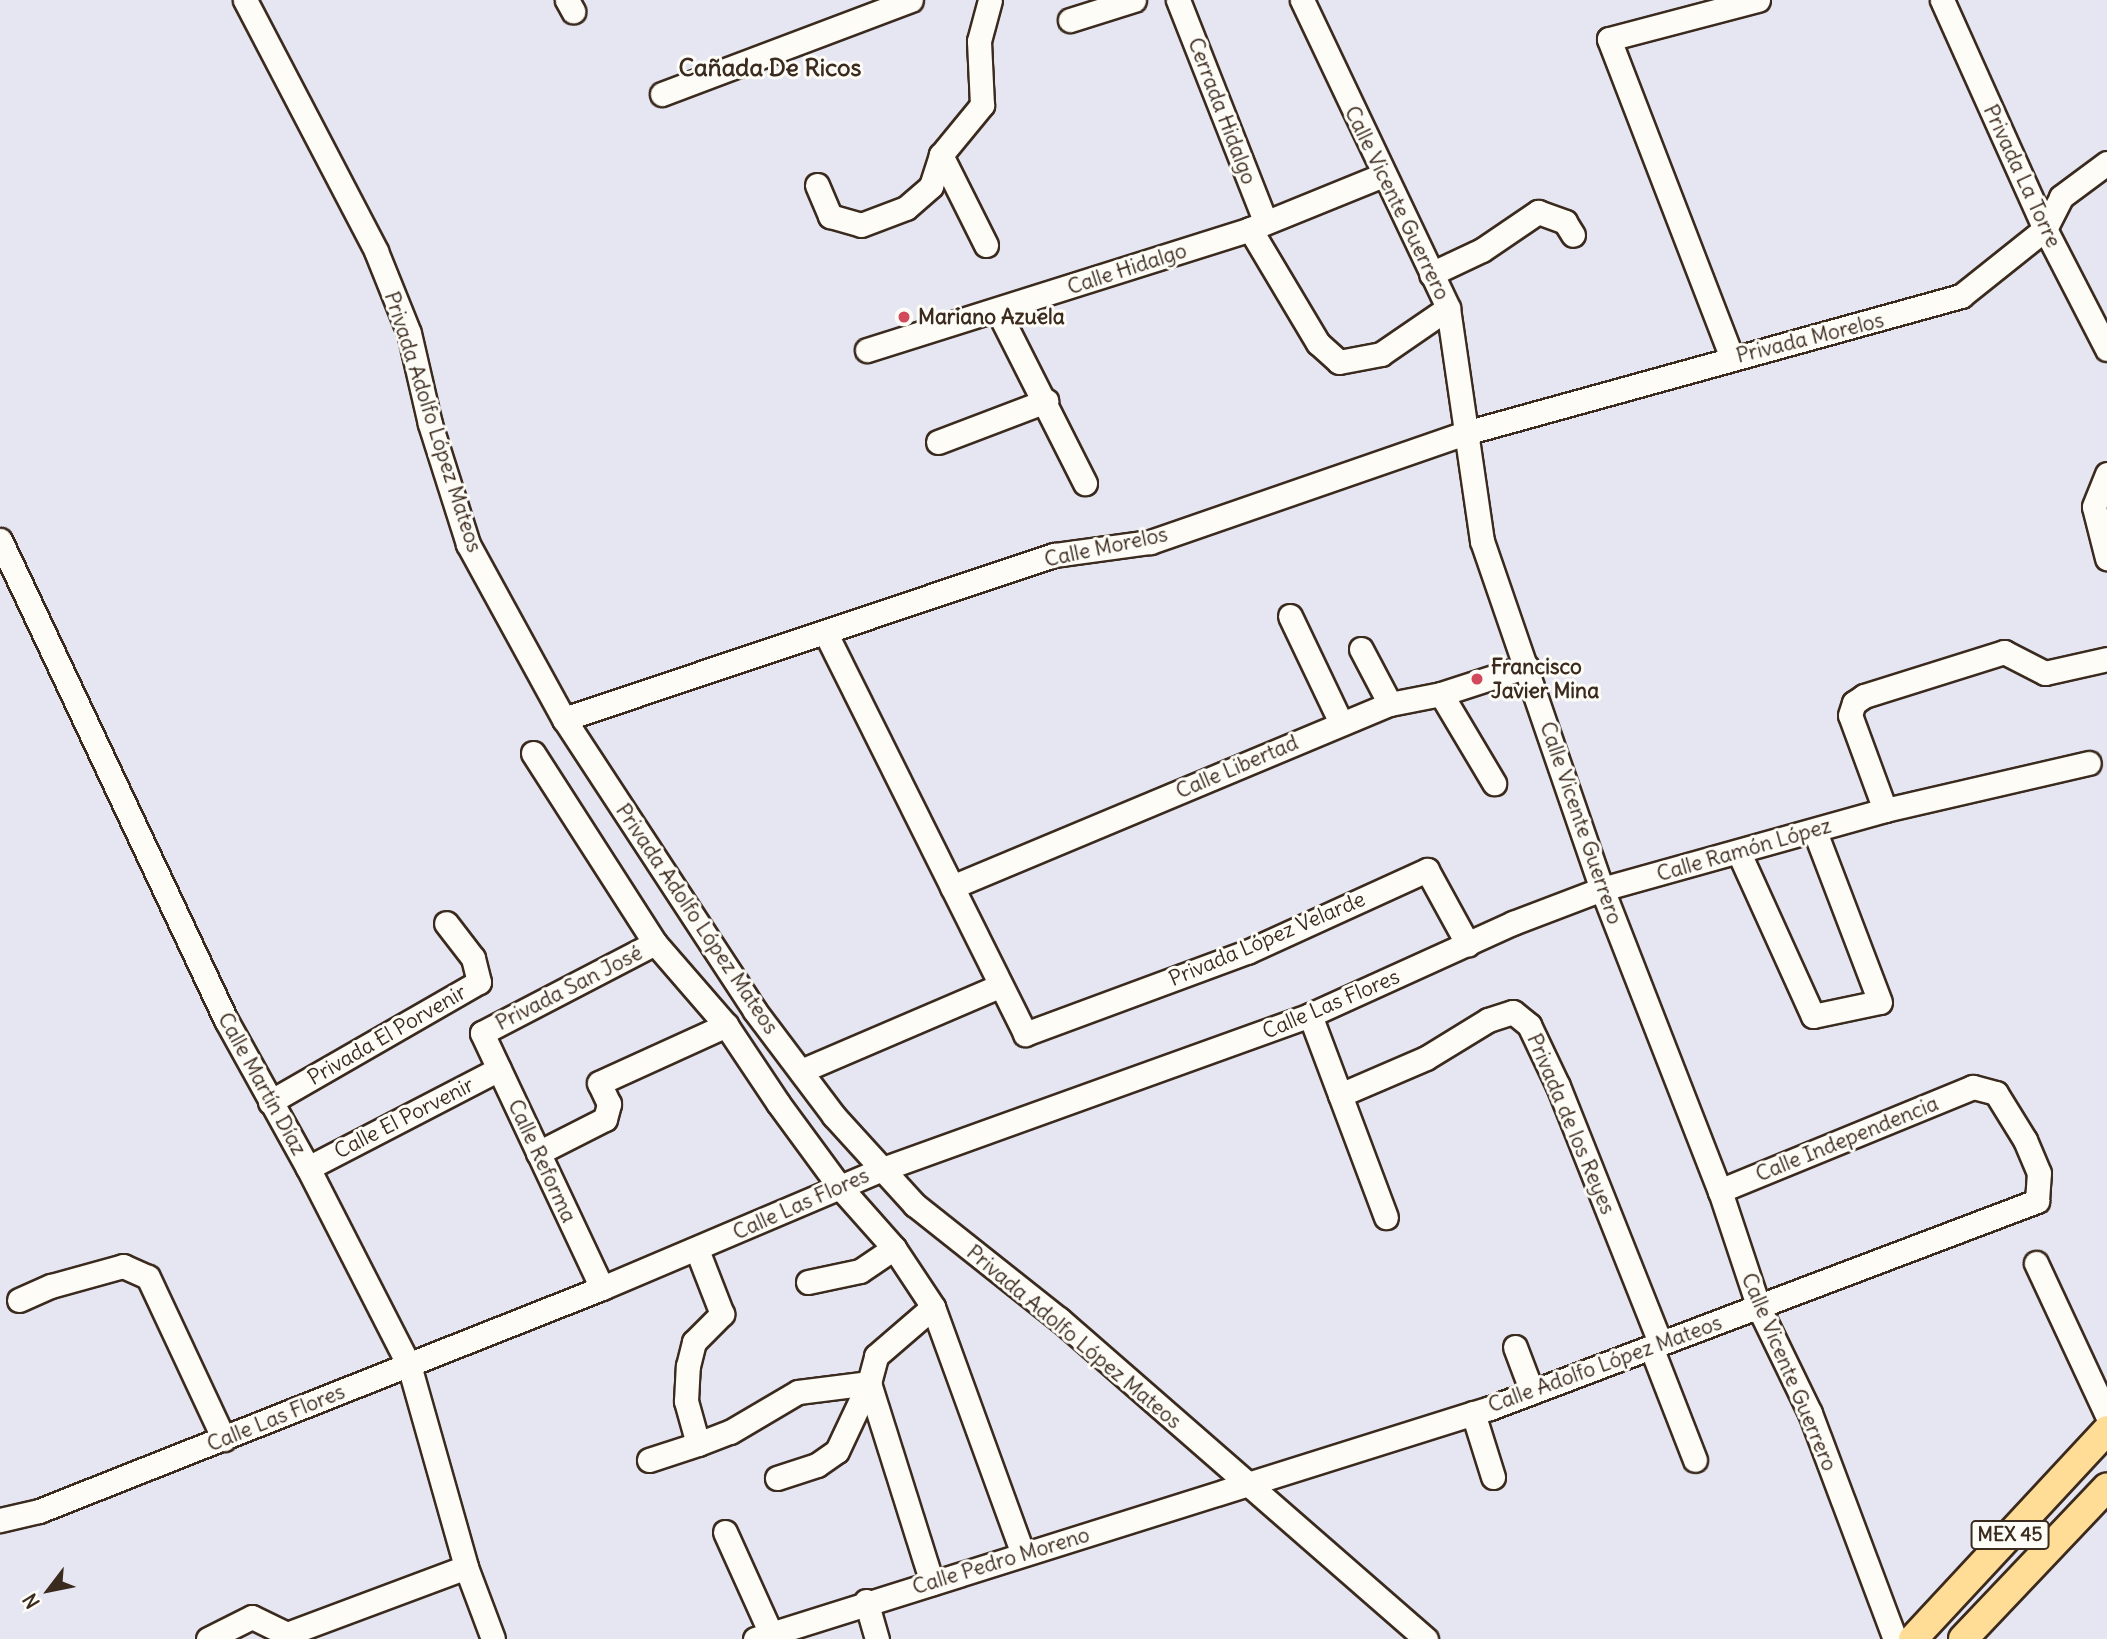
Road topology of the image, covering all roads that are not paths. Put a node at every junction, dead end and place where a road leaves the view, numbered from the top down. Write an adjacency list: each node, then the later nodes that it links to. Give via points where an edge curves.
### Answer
1 (245, 0): 40 (street, Privada Adolfo López Mateos, via 376,251 409,332 430,424 468,544)
2 (911, 0): 11 (street)
3 (990, 0): 12 (street, via 979,41 982,105)
4 (1134, 0): 10 (street)
5 (1178, 0): 16 (street, Cerrada Hidalgo)
6 (1301, 0): 14 (street, Calle Vicente Guerrero)
7 (1758, 0): 9 (street)
8 (1942, 0): 17 (street, Privada La Torre)
9 (1723, 5): 25 (street, via 1609,39)
10 (1070, 20)
11 (662, 94)
12 (941, 155): 15 (street, via 930,186 906,208 861,225 830,216); 19 (street)
13 (2107, 163): 17 (street, Privada Morelos, via 2061,197)
14 (1382, 175): 16 (street, Calle Hidalgo); 20 (street, Calle Vicente Guerrero)
15 (817, 185)
16 (1258, 225): 21 (street, Cerrada Hidalgo, via 1318,343 1339,362 1381,354); 22 (street, Calle Hidalgo)
17 (2045, 229): 23 (street, Privada La Torre); 25 (street, Privada Morelos, via 1961,296)
18 (1573, 235): 20 (street, via 1565,222 1538,212 1482,250)
19 (986, 245)
20 (1431, 274): 21 (street, Calle Vicente Guerrero)
21 (1448, 308): 27 (street, Calle Vicente Guerrero)
22 (998, 311): 24 (street, Calle Hidalgo); 26 (street)
23 (2107, 349)
24 (867, 350)
25 (1732, 358): 27 (street, Privada Morelos)
26 (1046, 401): 28 (street); 30 (street)
27 (1465, 433): 34 (street, Calle Morelos, via 1150,542 1054,555); 37 (street, Calle Vicente Guerrero, via 1482,541)
28 (938, 442)
29 (2107, 474): 32 (street, via 2094,507)
30 (1085, 483)
31 (0, 540): 60 (street, Calle Martín Díaz, via 226,1020)
32 (2107, 558)
33 (1290, 616): 41 (street)
34 (826, 634): 40 (street, Calle Morelos); 48 (street)
35 (1361, 649): 39 (street)
36 (2107, 659): 45 (street, via 2045,673 2004,652 1864,695 1850,715)
37 (1527, 666): 38 (street, Calle Libertad); 49 (street, Calle Vicente Guerrero)
38 (1441, 694): 39 (street, Calle Libertad); 44 (street)
39 (1390, 704): 41 (street, Calle Libertad)
40 (564, 719): 58 (street, Privada Adolfo López Mateos, via 700,932)
41 (1340, 723): 48 (street, Calle Libertad)
42 (533, 752): 51 (street)
43 (2089, 763): 45 (street, Calle Ramón López)
44 (1494, 783)
45 (1885, 810): 46 (street, Calle Ramón López)
46 (1815, 832): 47 (street, Calle Ramón López); 47 (street, via 1880,1002 1813,1016)
47 (1739, 853): 49 (street, Calle Ramón López)
48 (951, 887): 53 (street)
49 (1602, 889): 52 (street, Calle Las Flores); 65 (street, Calle Vicente Guerrero)
50 (446, 923): 60 (street, Privada El Porvenir, via 473,958 480,982)
51 (656, 943): 55 (street); 56 (street, Privada San José)
52 (1468, 945): 53 (street, Privada López Velarde, via 1427,870 1247,952 1025,1034); 54 (street, Calle Las Flores)
53 (999, 986): 58 (street)
54 (1310, 1016): 59 (street); 63 (street, Calle Las Flores)
55 (726, 1025): 61 (street, via 599,1083 609,1104 605,1119); 64 (street)
56 (482, 1033): 57 (street, Calle Reforma)
57 (499, 1069): 61 (street, Calle Reforma); 62 (street, Calle El Porvenir)
58 (801, 1071): 63 (street, Privada Adolfo López Mateos)
59 (1340, 1095): 67 (street); 76 (street, Privada de los Reyes, via 1426,1058 1488,1020 1513,1012 1529,1025 1558,1086)
60 (270, 1102): 62 (street, Calle Martín Díaz)
61 (538, 1153): 72 (street, Calle Reforma)
62 (308, 1168): 78 (street, Calle Martín Díaz)
63 (876, 1172): 64 (street, Calle Las Flores); 90 (street, Privada Adolfo López Mateos, via 1059,1319)
64 (842, 1185): 68 (street); 69 (street, Calle Las Flores)
65 (1720, 1191): 66 (street, Calle Independencia, via 1973,1087 1996,1093 2025,1140 2039,1173); 75 (street, Calle Vicente Guerrero)
66 (2037, 1200): 75 (street, Calle Adolfo López Mateos)
67 (1386, 1217)
68 (894, 1248): 71 (street, via 860,1271); 74 (street)
69 (696, 1250): 72 (street, Calle Las Flores); 85 (street, via 722,1314 694,1342 688,1366 686,1401)
70 (2036, 1263): 82 (street)
71 (808, 1282)
72 (602, 1288): 78 (street, Calle Las Flores)
73 (19, 1300): 84 (street, via 123,1266 148,1277)
74 (933, 1307): 79 (street, via 876,1356); 94 (street)
75 (1759, 1308): 76 (street, Calle Adolfo López Mateos); 103 (street, Calle Vicente Guerrero, via 1810,1413)
76 (1656, 1345): 80 (street, Calle Adolfo López Mateos); 87 (street)
77 (1515, 1348): 80 (street)
78 (408, 1365): 84 (street, Calle Las Flores); 95 (street, Calle Martín Díaz)
79 (869, 1383): 85 (street, via 798,1392 730,1432); 88 (street, via 837,1451 817,1465); 96 (street)
80 (1532, 1392): 81 (street, Calle Adolfo López Mateos)
81 (1473, 1413): 89 (street); 90 (street, Calle Adolfo López Mateos)
82 (2107, 1415)
83 (2107, 1430): 104 (main road, MEX 45)
84 (224, 1439): 92 (street, Calle Las Flores, via 38,1511)
85 (698, 1444): 86 (street)
86 (649, 1460)
87 (1695, 1460)
88 (777, 1478)
89 (1493, 1478)
90 (1247, 1483): 94 (street, Calle Pedro Moreno); 102 (street, Privada Adolfo López Mateos)
91 (2107, 1487): 105 (main road, MEX 45)
92 (0, 1520)
93 (725, 1532): 98 (street)
94 (1023, 1555): 96 (street, Calle Pedro Moreno)
95 (466, 1567): 99 (street, via 287,1634 253,1617); 100 (street, Calle Martín Díaz)
96 (932, 1583): 97 (street, Calle Pedro Moreno)
97 (866, 1601): 98 (street, Calle Pedro Moreno); 101 (street)
98 (763, 1636)
99 (208, 1639)
100 (493, 1639)
101 (877, 1639)
102 (1426, 1639)
103 (1895, 1639)
104 (1913, 1639)
105 (1962, 1639)

